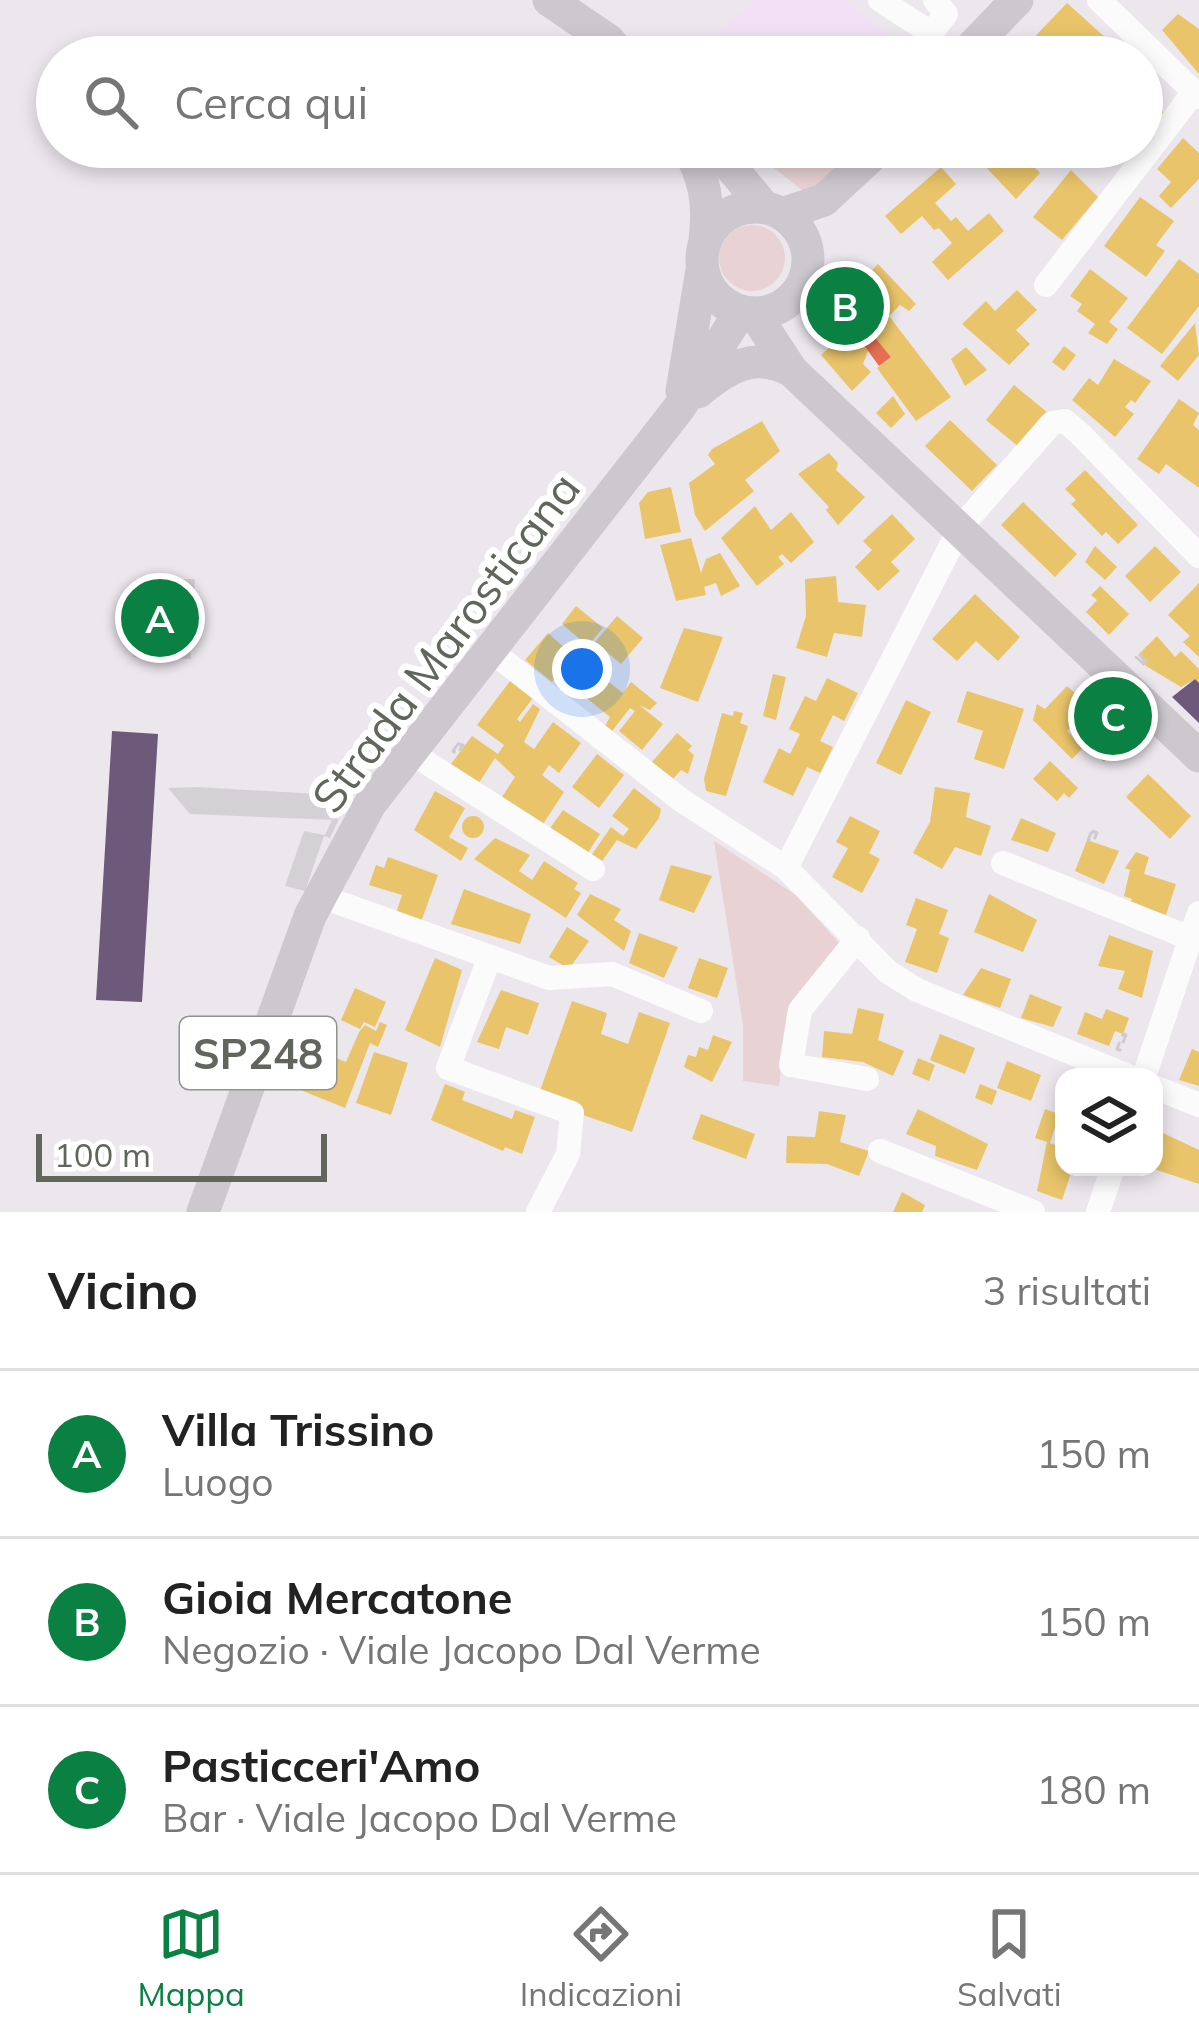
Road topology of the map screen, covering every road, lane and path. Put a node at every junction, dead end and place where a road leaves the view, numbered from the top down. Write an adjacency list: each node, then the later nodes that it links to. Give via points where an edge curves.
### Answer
1 (549, 0): 6 (main road)
2 (880, 0): 3 (street, via 932,34 946,14)
3 (935, 0)
4 (1099, 0): 8 (street)
5 (1003, 1): 7 (main road)
6 (602, 36)
7 (979, 36)
8 (1136, 36)
9 (1163, 62): 10 (street)
10 (1197, 95): 11 (street)
11 (1163, 138)
12 (700, 168): 18 (main road, Strada Marosticana, via 709,203)
13 (733, 168): 17 (main road)
14 (860, 168): 17 (main road, via 824,200)
15 (864, 168): 19 (main road)
16 (1139, 168): 20 (street)
17 (773, 211): 18 (main road, via 722,218); 19 (main road, via 804,240)
18 (704, 255): 21 (main road, via 715,295); 23 (main road, Strada Marosticana / SP248)
19 (802, 282): 21 (main road, via 786,303); 24 (main road, via 804,361)
20 (1046, 285)
21 (747, 312): 22 (main road); 23 (main road, Strada Marosticana / SP248)
22 (793, 370): 23 (main road, Strada Marosticana, via 738,364); 24 (main road)
23 (679, 408): 27 (main road, Strada Marosticana / SP248)
24 (842, 416): 25 (main road)
25 (960, 528): 26 (street, via 1052,423 1065,421); 29 (main road); 31 (street)
26 (1199, 556)
27 (490, 650): 28 (main road, Strada Marosticana / SP248); 31 (street, via 681,800)
28 (410, 752): 32 (street); 33 (main road, Strada Marosticana / SP248, via 370,804)
29 (1199, 756)
30 (1003, 863): 36 (street)
31 (786, 868): 35 (street)
32 (593, 869)
33 (320, 896): 37 (street); 46 (main road, Strada Marosticana / SP248)
34 (1199, 913): 36 (street)
35 (858, 938): 39 (street, via 917,991); 41 (street, via 800,1010 791,1065)
36 (1190, 938): 40 (street)
37 (489, 959): 38 (street, via 562,980 612,974); 47 (street, via 448,1068 572,1113 573,1139)
38 (701, 1011)
39 (1109, 1068)
40 (1147, 1068)
41 (867, 1079)
42 (1163, 1091): 43 (street)
43 (1199, 1106)
44 (880, 1151): 48 (street)
45 (1110, 1176): 49 (street)
46 (203, 1212)
47 (538, 1212)
48 (1033, 1212)
49 (1098, 1212)

